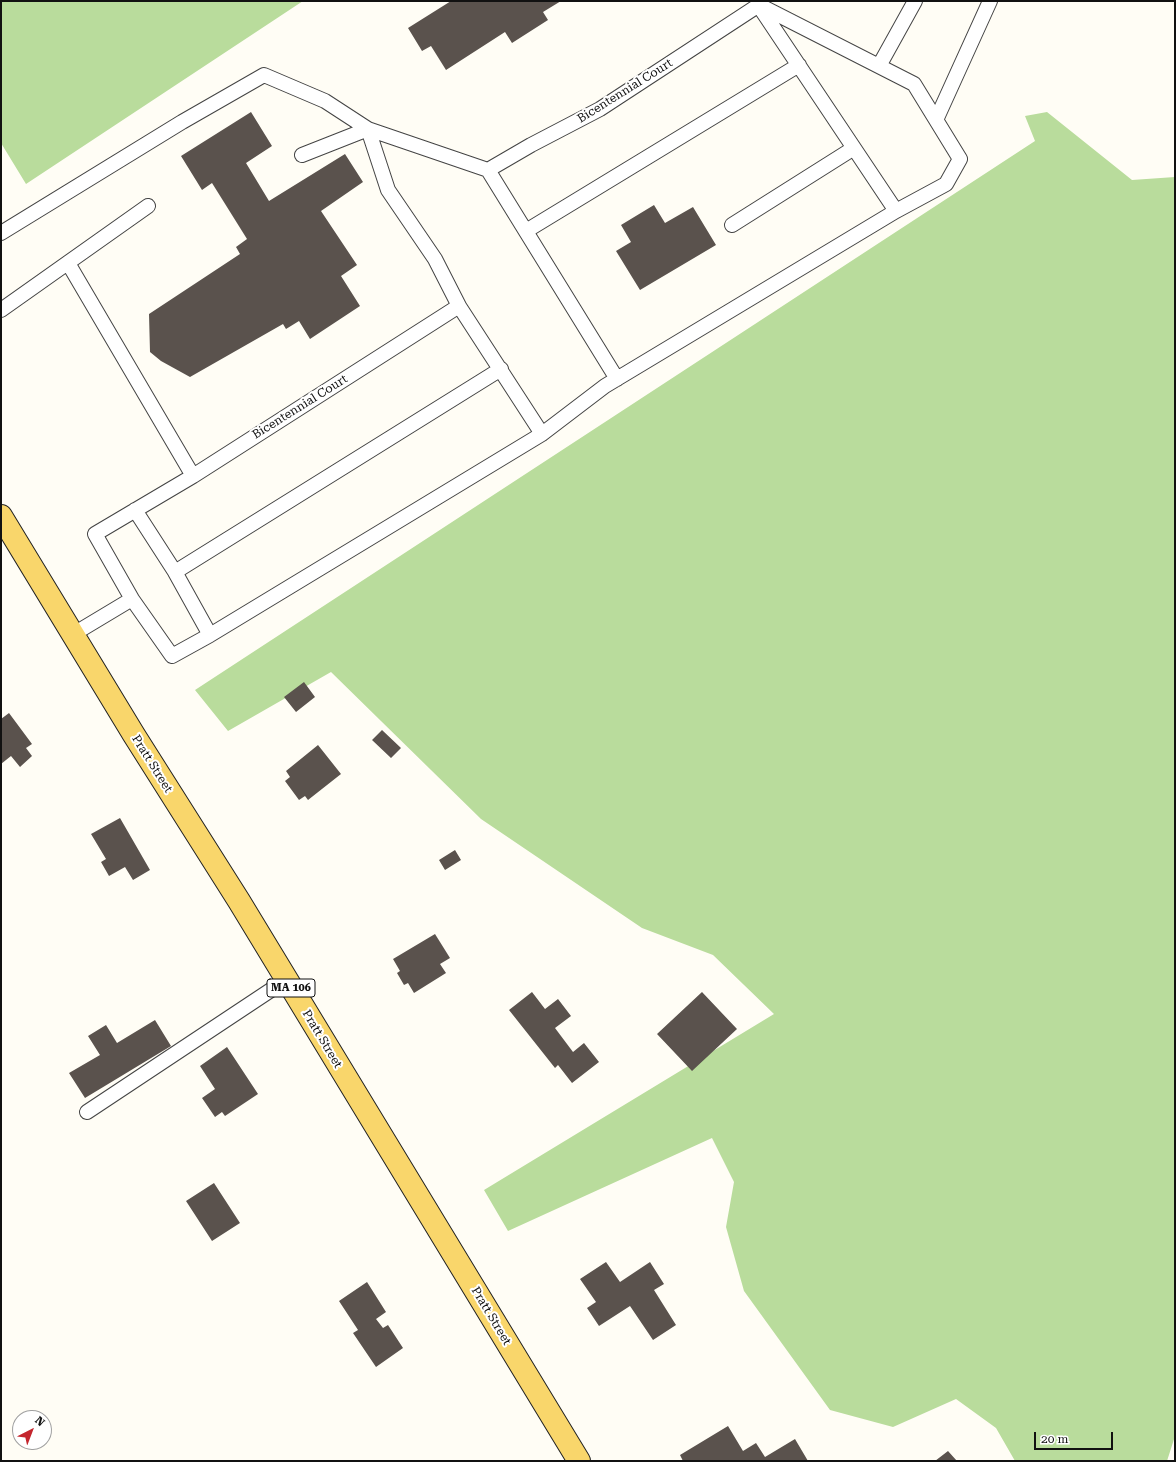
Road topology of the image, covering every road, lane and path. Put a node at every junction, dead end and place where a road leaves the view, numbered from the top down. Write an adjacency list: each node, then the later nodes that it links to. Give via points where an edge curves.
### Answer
1 (915, 1): 5 (lane)
2 (990, 1): 6 (lane)
3 (759, 5): 4 (lane); 5 (lane); 10 (lane, Bicentennial Court, via 600,109)
4 (799, 65): 8 (lane); 14 (lane)
5 (879, 66): 6 (lane, via 914,84)
6 (936, 120): 12 (lane, via 960,159 946,184)
7 (368, 129): 9 (lane); 10 (lane); 15 (lane, via 325,101 264,75); 17 (lane, via 388,190 435,260)
8 (854, 148): 12 (lane); 13 (lane)
9 (302, 155)
10 (488, 170): 14 (lane)
11 (148, 206): 16 (lane)
12 (896, 211): 20 (lane)
13 (732, 225)
14 (526, 231): 20 (lane)
15 (1, 233)
16 (68, 263): 18 (lane); 22 (lane)
17 (459, 306): 19 (lane); 22 (lane, Bicentennial Court)
18 (1, 310)
19 (501, 369): 21 (lane); 25 (lane)
20 (617, 379): 21 (lane)
21 (542, 434): 28 (lane)
22 (193, 476): 23 (lane, Bicentennial Court)
23 (135, 510): 25 (lane); 26 (lane, Bicentennial Court, via 95,534)
24 (1, 516): 27 (main road, Pratt Street / MA 106)
25 (175, 572): 28 (lane)
26 (132, 599): 27 (lane); 28 (lane, via 172,656)
27 (72, 635): 29 (main road, Pratt Street / MA 106)
28 (210, 635)
29 (286, 980): 30 (lane); 31 (main road, Pratt Street / MA 106)
30 (87, 1112)
31 (579, 1461)

